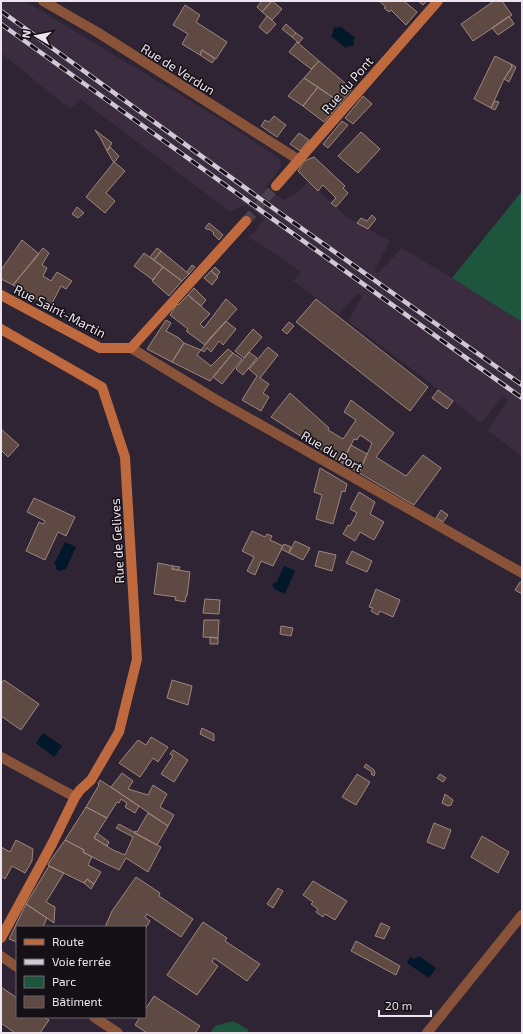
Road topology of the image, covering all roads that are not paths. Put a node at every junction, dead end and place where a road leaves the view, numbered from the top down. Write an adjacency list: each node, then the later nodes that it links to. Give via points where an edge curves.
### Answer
1 (43, 1): 3 (street, Rue de Verdun, via 97,32)
2 (438, 1): 3 (street, Rue du Pont)
3 (298, 160): 4 (street, Rue du Pont)
4 (276, 186)
5 (246, 221): 8 (street)
6 (1, 295): 8 (street, Rue Saint-Martin, via 100,348)
7 (1, 329): 11 (street, Rue de Gelives, via 102,387 125,457 137,659 119,732 91,780)
8 (131, 348): 9 (street, Rue du Port, via 215,399)
9 (522, 573)
10 (1, 757): 11 (street)
11 (75, 797): 13 (street, Rue de Gelives)
12 (522, 914): 18 (street)
13 (1, 938)
14 (1, 956): 15 (street)
15 (16, 966)
16 (96, 1018): 17 (street)
17 (118, 1033)
18 (427, 1033)

